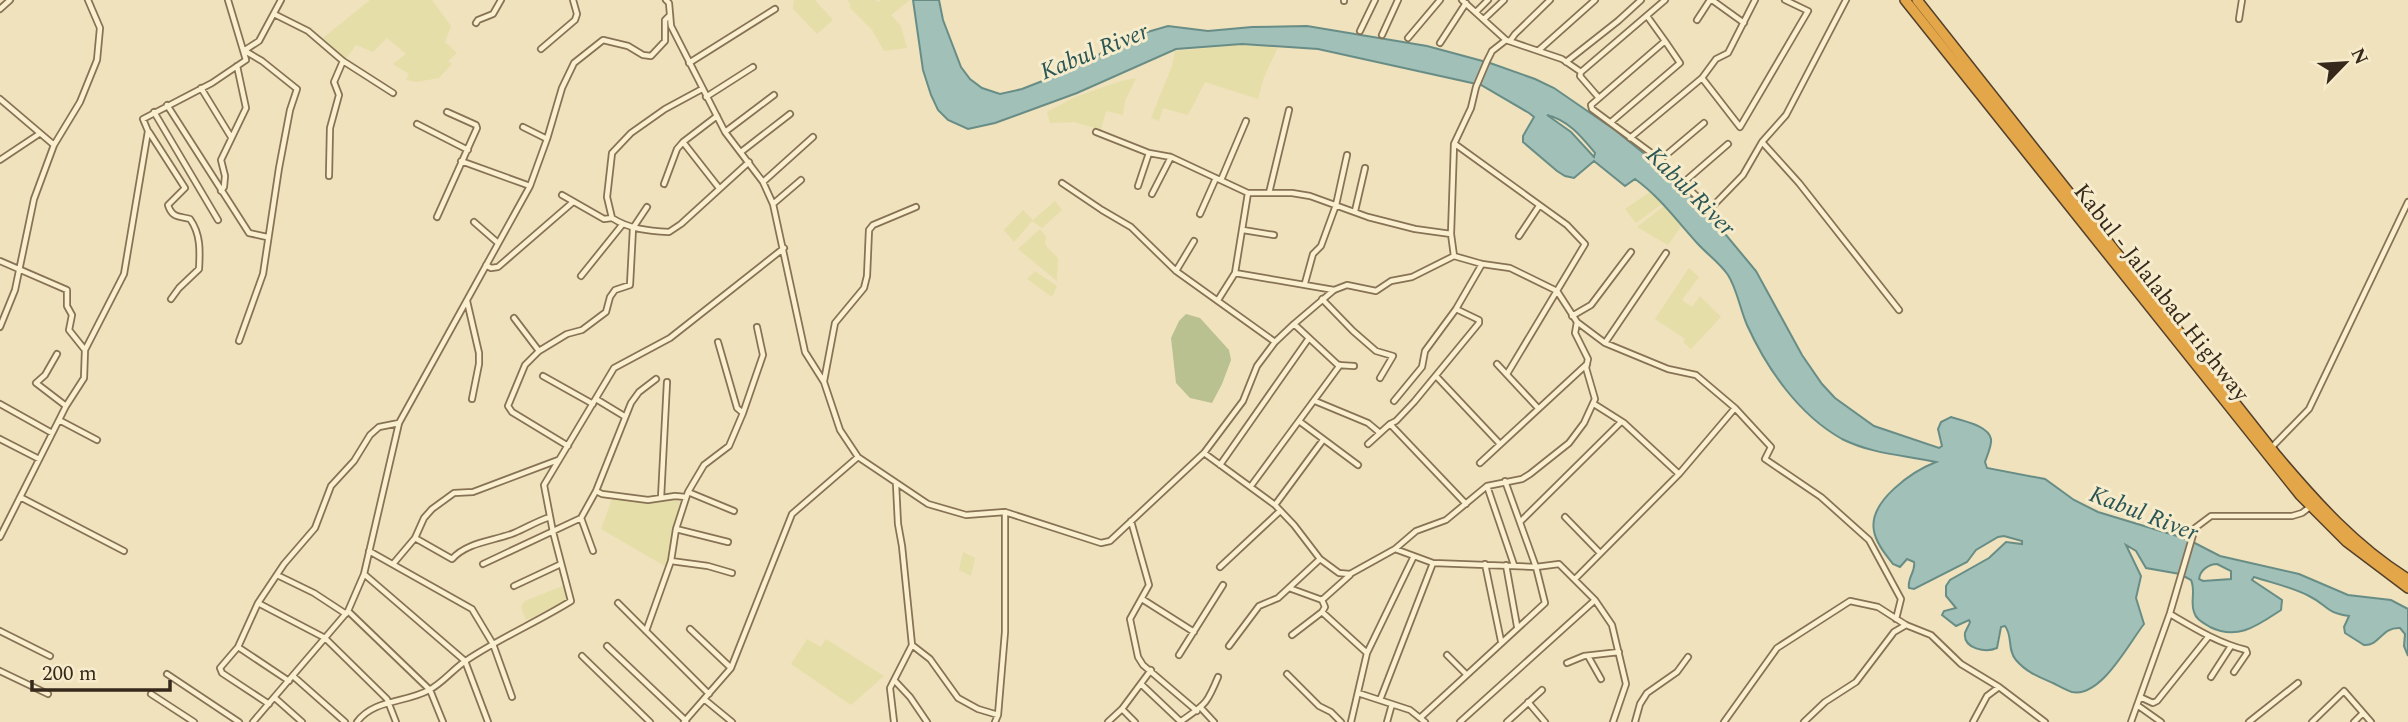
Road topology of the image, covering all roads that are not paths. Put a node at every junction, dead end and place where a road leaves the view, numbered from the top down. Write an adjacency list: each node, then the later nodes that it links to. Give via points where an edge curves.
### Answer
1 (10, 0): 25 (street)
2 (88, 0): 83 (street, via 100,28 97,60 80,102)
3 (228, 0): 44 (street)
4 (281, 0): 28 (street)
5 (501, 0): 34 (street, via 494,14)
6 (573, 0): 42 (street, via 575,20)
7 (666, 0): 29 (street)
8 (1375, 0): 36 (street)
9 (1398, 0): 37 (street)
10 (1440, 0): 38 (street)
11 (1488, 0): 27 (street)
12 (1504, 0): 31 (street)
13 (1550, 0): 39 (street)
14 (1595, 0): 43 (street)
15 (1641, 0): 46 (street)
16 (1665, 0): 30 (street)
17 (1711, 0): 33 (street); 35 (street)
18 (1755, 0): 35 (street)
19 (1785, 0): 51 (street, via 1808,11 1740,127)
20 (1846, 0): 80 (street, via 1786,115)
21 (1905, 0): 52 (highway, Kabul - Jalalabad Highway)
22 (1917, 0): 52 (highway, Kabul - Jalalabad Highway)
23 (2242, 0): 32 (street)
24 (1464, 2): 27 (street); 41 (street)
25 (0, 9)
26 (775, 9): 47 (street)
27 (1475, 12): 31 (street)
28 (274, 14): 44 (street, via 260,41); 45 (street, via 308,31)
29 (670, 15): 47 (street); 78 (street, via 665,20 665,41 652,56 603,40 574,63)
30 (1647, 16): 40 (street); 50 (street)
31 (1484, 19): 39 (street)
32 (2239, 19)
33 (1698, 20)
34 (476, 23)
35 (1744, 23): 51 (street, via 1728,53 1716,59)
36 (1360, 31)
37 (1382, 35)
38 (1408, 38)
39 (1508, 41): 43 (street); 81 (street, via 1492,51)
40 (1665, 41): 58 (street); 67 (street, via 1680,63)
41 (1440, 43)
42 (541, 49)
43 (1539, 50): 46 (street)
44 (244, 51): 48 (street, via 246,60); 128 (street, via 297,89)
45 (342, 61): 55 (street); 94 (street, via 334,82 339,95 330,128)
46 (1566, 62): 50 (street)
47 (689, 63): 54 (street)
48 (237, 66): 53 (street); 75 (street, via 246,108)
49 (753, 67): 57 (street)
50 (1581, 72): 58 (street)
51 (1702, 78): 77 (street)
52 (1975, 80): 201 (highway, Kabul - Jalalabad Highway)
53 (201, 88): 60 (street); 75 (street)
54 (702, 89): 57 (street); 119 (street, via 631,133 612,153 607,197)
55 (393, 93)
56 (774, 95): 72 (street)
57 (706, 97): 65 (street)
58 (1599, 98): 67 (street, via 1590,107)
59 (0, 100): 74 (street)
60 (167, 105): 62 (street); 104 (street)
61 (1289, 110): 106 (street)
62 (154, 112): 71 (street, via 143,119); 120 (street)
63 (447, 112): 84 (street, via 477,126)
64 (790, 114): 85 (street)
65 (716, 117): 72 (street); 79 (street)
66 (1246, 121): 95 (street)
67 (1611, 122): 77 (street)
68 (1704, 122): 91 (street)
69 (417, 124): 84 (street)
70 (523, 127): 78 (street)
71 (148, 131): 145 (street, via 186,188 168,205 170,213 190,219 200,251 199,270); 162 (street, via 124,274)
72 (725, 132): 85 (street)
73 (1096, 132): 86 (street)
74 (39, 134): 83 (street); 89 (street)
75 (231, 137): 104 (street, via 221,160 225,176)
76 (813, 137): 97 (street)
77 (1630, 138): 91 (street)
78 (547, 139): 101 (street)
79 (683, 142): 100 (street); 103 (street)
80 (1762, 142): 99 (street, via 1743,175 1710,209); 150 (street)
81 (1454, 144): 113 (street); 125 (street)
82 (1728, 144): 99 (street)
83 (54, 145): 138 (street, via 34,199)
84 (468, 150): 90 (street)
85 (741, 152): 92 (street)
86 (1149, 153): 88 (street); 102 (street)
87 (1347, 155): 112 (street)
88 (1171, 156): 95 (street); 107 (street)
89 (0, 160)
90 (461, 161): 101 (street); 118 (street)
91 (1659, 161): 99 (street)
92 (749, 162): 97 (street); 103 (street)
93 (1365, 168): 116 (street)
94 (328, 176)
95 (1219, 179): 105 (street); 117 (street)
96 (801, 180): 111 (street)
97 (762, 182): 111 (street)
98 (1062, 183): 139 (street, via 1131,226)
99 (1683, 183)
100 (664, 184)
101 (530, 186): 130 (street)
102 (1138, 186)
103 (719, 188): 123 (street, via 669,232)
104 (221, 191): 128 (street, via 249,233)
105 (1248, 193): 106 (street); 124 (street)
106 (1269, 193): 112 (street, via 1292,193)
107 (1152, 194)
108 (562, 195): 109 (street)
109 (573, 202): 119 (street, via 604,219); 137 (street, via 498,267)
110 (2408, 202): 201 (street, via 2309,409)
111 (773, 204): 131 (street)
112 (1336, 205): 116 (street); 142 (street, via 1321,246 1313,254)
113 (1539, 206): 127 (street); 144 (street, via 1585,244)
114 (647, 207): 123 (street)
115 (916, 207): 175 (street, via 869,230 864,288 835,323)
116 (1355, 212): 125 (street)
117 (1200, 214)
118 (437, 217)
119 (612, 218): 122 (street)
120 (218, 220)
121 (474, 222): 130 (street)
122 (622, 225): 123 (street); 141 (street)
123 (633, 228): 163 (street, via 630,285 615,290 606,312 582,330)
124 (1243, 230): 126 (street); 140 (street)
125 (1451, 234): 134 (street)
126 (1273, 235)
127 (1519, 236)
128 (267, 237): 158 (street, via 263,274)
129 (1194, 241): 139 (street)
130 (498, 243): 137 (street)
131 (784, 248): 175 (street, via 805,352); 179 (street, via 670,338 614,368)
132 (1631, 252): 151 (street, via 1591,305)
133 (1666, 253): 161 (street)
134 (1454, 256): 136 (street); 143 (street, via 1376,291 1347,285)
135 (0, 261): 138 (street)
136 (1482, 264): 144 (street, via 1510,268); 149 (street)
137 (486, 265): 147 (street)
138 (20, 270): 155 (street); 162 (street, via 67,290 72,315 69,330)
139 (1176, 271): 148 (street)
140 (1235, 273): 142 (street); 148 (street)
141 (581, 276)
142 (1306, 284): 143 (street)
143 (1334, 290): 146 (street)
144 (1557, 291): 151 (street); 169 (street)
145 (171, 299)
146 (1322, 299): 154 (street); 172 (street, via 1376,351 1393,356)
147 (467, 300): 176 (street, via 479,353); 190 (street)
148 (1217, 300): 160 (street)
149 (1456, 309): 171 (street, via 1479,323); 178 (street, via 1425,351 1422,367)
150 (1899, 310)
151 (1572, 316): 153 (street)
152 (514, 318): 163 (street)
153 (1577, 322): 161 (street); 166 (street, via 1576,333)
154 (1294, 324): 157 (street); 160 (street)
155 (0, 327)
156 (757, 327): 185 (street, via 763,355)
157 (1309, 338): 167 (street); 206 (street)
158 (239, 341)
159 (718, 342): 185 (street, via 737,408)
160 (1275, 342): 200 (street, via 1257,366 1243,401)
161 (1605, 343): 184 (street, via 1668,369 1696,375)
162 (85, 350): 182 (street, via 84,378)
163 (539, 351): 199 (street, via 526,365 509,410)
164 (57, 354): 182 (street, via 36,383)
165 (1497, 364): 169 (street)
166 (1587, 364): 181 (street); 183 (street)
167 (1340, 365): 168 (street); 177 (street)
168 (1354, 366)
169 (1507, 374): 183 (street)
170 (543, 376): 179 (street)
171 (1436, 376): 191 (street); 198 (street)
172 (1380, 378)
173 (656, 379): 186 (street, via 639,392)
174 (667, 382): 217 (street)
175 (824, 382): 202 (street, via 840,430)
176 (472, 399)
177 (1315, 401): 188 (street); 193 (street, via 1368,423)
178 (1394, 401)
179 (594, 402): 186 (street); 199 (street)
180 (0, 404): 192 (street)
181 (1594, 404): 189 (street); 209 (street, via 1569,443 1521,479)
182 (66, 406): 187 (street)
183 (1538, 408): 198 (street)
184 (1735, 408): 208 (street); 269 (street, via 1771,447 1765,459 1821,497 1869,540 1901,599)
185 (743, 413): 215 (street, via 729,446 704,465)
186 (624, 416): 213 (street)
187 (59, 420): 192 (street); 195 (street)
188 (1299, 421): 196 (street); 211 (street)
189 (1621, 422): 208 (street); 228 (street)
190 (399, 423): 236 (street); 254 (street, via 379,427 370,435 331,486 315,528)
191 (1390, 424): 193 (street); 218 (street)
192 (52, 433): 203 (street)
193 (1380, 433): 197 (street)
194 (0, 439): 203 (street)
195 (97, 440)
196 (1323, 440): 207 (street); 219 (street)
197 (1368, 444)
198 (1500, 444): 205 (street)
199 (568, 446): 204 (street)
200 (1204, 453): 206 (street); 227 (street)
201 (2273, 455): 214 (highway, Kabul - Jalalabad Highway)
202 (858, 457): 210 (street); 296 (street, via 792,514)
203 (39, 459): 216 (street)
204 (559, 460): 224 (street, via 544,485); 232 (street, via 473,492 454,493 424,518)
205 (1480, 463)
206 (1220, 465): 211 (street)
207 (1359, 466)
208 (1679, 474): 238 (street)
209 (1505, 481): 212 (street); 228 (street)
210 (896, 484): 223 (street, via 928,504 966,515); 281 (street)
211 (1251, 486): 219 (street)
212 (1487, 486): 218 (street); 248 (street)
213 (596, 491): 217 (street); 226 (street)
214 (2303, 493): 220 (highway, Kabul - Jalalabad Highway); 256 (highway, Kabul - Jalalabad Highway)
215 (687, 495): 217 (street); 221 (street); 229 (street)
216 (20, 497): 231 (street); 235 (street)
217 (661, 498)
218 (1466, 504): 234 (street, via 1446,520 1416,531)
219 (1275, 505): 222 (street)
220 (2311, 506): 260 (highway, Kabul - Jalalabad Highway, via 2354,549); 268 (street, via 2292,516 2211,516 2195,527)
221 (734, 511)
222 (1280, 511): 240 (street); 249 (street)
223 (1005, 512): 227 (street, via 1101,543 1110,541); 330 (street, via 1005,632)
224 (550, 517): 230 (street); 232 (street, via 462,550 452,559)
225 (1565, 517): 238 (street)
226 (581, 518): 230 (street); 237 (street)
227 (1131, 520): 261 (street, via 1149,585)
228 (1520, 522): 250 (street)
229 (676, 529): 233 (street); 241 (street)
230 (553, 532): 244 (street); 245 (street)
231 (0, 537)
232 (415, 538): 243 (street)
233 (729, 542)
234 (1395, 549): 239 (street); 253 (street)
235 (124, 551)
236 (369, 551): 243 (street); 252 (street)
237 (593, 551)
238 (1600, 553): 255 (street)
239 (1413, 558): 242 (street); 287 (street)
240 (1320, 559): 253 (street, via 1339,573); 259 (street)
241 (671, 561): 251 (street); 274 (street)
242 (1433, 563): 246 (street); 321 (street)
243 (393, 564): 280 (street, via 472,609)
244 (484, 564)
245 (561, 564): 258 (street); 280 (street, via 571,601)
246 (1485, 565): 247 (street); 279 (street)
247 (1506, 565): 248 (street); 271 (street)
248 (1514, 565): 250 (street)
249 (1220, 567)
250 (1536, 567): 255 (street, via 1559,564); 271 (street, via 1545,603)
251 (732, 573)
252 (364, 574): 266 (street); 294 (street)
253 (1350, 574): 262 (street)
254 (277, 575): 264 (street); 266 (street)
255 (1575, 579): 263 (street)
256 (2408, 579)
257 (1223, 585): 275 (street)
258 (514, 586)
259 (1288, 588): 262 (street); 283 (street, via 1259,606)
260 (2408, 588)
261 (1142, 599): 275 (street); 297 (street, via 1130,623 1138,657)
262 (1322, 600): 267 (street)
263 (1595, 600): 286 (street, via 1612,625); 354 (street)
264 (258, 603): 278 (street); 285 (street)
265 (618, 603): 274 (street)
266 (347, 612): 278 (street); 311 (street)
267 (1322, 612): 276 (street); 287 (street)
268 (2170, 613): 277 (street); 318 (street)
269 (1896, 619): 270 (street); 359 (street, via 1878,607 1850,601 1777,648)
270 (1906, 625): 310 (street, via 1931,635 1961,664); 360 (street, via 1894,632 1856,682)
271 (1517, 626): 279 (street)
272 (691, 629): 296 (street)
273 (0, 631): 290 (street)
274 (646, 631): 316 (street)
275 (1194, 632): 288 (street)
276 (1292, 635)
277 (2209, 636): 284 (street); 318 (street, via 2157,701)
278 (325, 638): 305 (street); 324 (street)
279 (1501, 641): 302 (street)
280 (493, 644): 294 (street); 317 (street)
281 (912, 645): 307 (street); 330 (street, via 930,659 958,698)
282 (607, 646): 332 (street)
283 (1229, 646)
284 (2231, 646): 299 (street, via 2247,651); 304 (street)
285 (238, 647): 305 (street); 323 (street, via 220,670)
286 (1619, 652): 292 (street); 357 (street, via 1626,684)
287 (1367, 653): 313 (street)
288 (1179, 655)
289 (1447, 655): 302 (street)
290 (50, 656)
291 (582, 656): 342 (street)
292 (1588, 656): 295 (street); 306 (street)
293 (1688, 657): 358 (street, via 1677,672 1647,693)
294 (465, 661): 311 (street); 341 (street)
295 (1567, 663)
296 (732, 668): 316 (street)
297 (1151, 670): 309 (street); 328 (street)
298 (0, 671): 314 (street)
299 (2234, 672)
300 (167, 674): 334 (street)
301 (1287, 674): 351 (street)
302 (1466, 674): 331 (street)
303 (1218, 677): 328 (street)
304 (2211, 677)
305 (291, 678): 319 (street); 337 (street)
306 (1601, 679)
307 (895, 681): 344 (street, via 890,688); 345 (street)
308 (2298, 683): 365 (street)
309 (1141, 684): 327 (street); 349 (street)
310 (1999, 687): 361 (street, via 1987,696); 362 (street)
311 (430, 690): 324 (street); 340 (street)
312 (1542, 690): 322 (street)
313 (1358, 692): 321 (street); 352 (street)
314 (48, 694)
315 (151, 694): 333 (street)
316 (709, 694): 320 (street)
317 (512, 697)
318 (2140, 697): 326 (street)
319 (275, 698): 323 (street); 336 (street)
320 (704, 699): 332 (street); 343 (street)
321 (1380, 699): 325 (street)
322 (1528, 702): 355 (street); 356 (street)
323 (269, 704): 335 (street)
324 (389, 704): 338 (street, via 370,709); 339 (street)
325 (1392, 704): 331 (street); 353 (street)
326 (2137, 705): 363 (street); 364 (street)
327 (1122, 709): 347 (street); 348 (street)
328 (1199, 709): 349 (street); 350 (street)
329 (2363, 713): 366 (street, via 2344,691); 367 (street); 368 (street)
330 (998, 715): 346 (street)
331 (1422, 720)
332 (685, 721)
333 (194, 722)
334 (239, 722)
335 (253, 722)
336 (302, 722)
337 (345, 722)
338 (357, 722)
339 (396, 722)
340 (443, 722)
341 (488, 722)
342 (650, 722)
343 (732, 722)
344 (894, 722)
345 (927, 722)
346 (995, 722)
347 (1108, 722)
348 (1135, 722)
349 (1180, 722)
350 (1214, 722)
351 (1341, 722)
352 (1351, 722)
353 (1387, 722)
354 (1460, 722)
355 (1507, 722)
356 (1545, 722)
357 (1612, 722)
358 (1635, 722)
359 (1724, 722)
360 (1804, 722)
361 (1973, 722)
362 (2045, 722)
363 (2131, 722)
364 (2161, 722)
365 (2249, 722)
366 (2312, 722)
367 (2354, 722)
368 (2371, 722)

